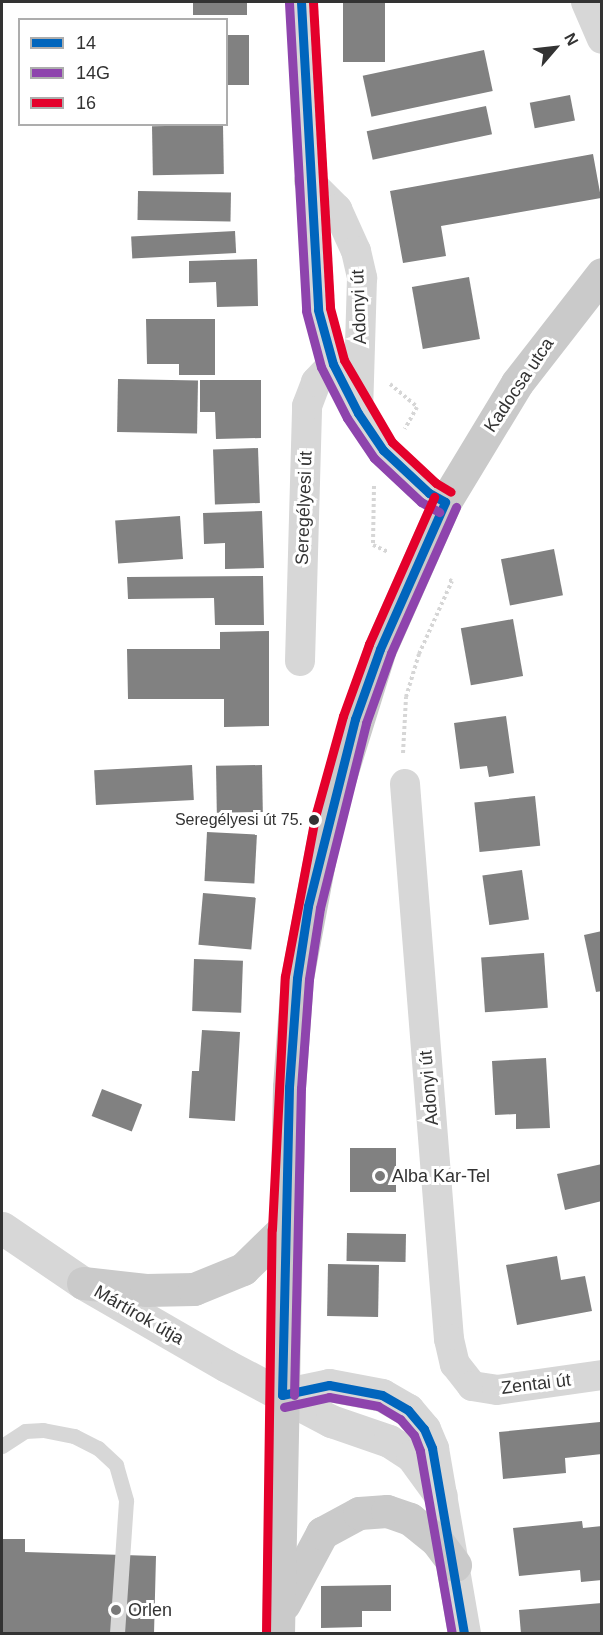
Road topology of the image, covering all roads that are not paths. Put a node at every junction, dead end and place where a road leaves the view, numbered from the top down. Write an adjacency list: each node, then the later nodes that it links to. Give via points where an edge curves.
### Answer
1 (301, 2): 4 (street)
2 (586, 2): 3 (street)
3 (602, 39)
4 (309, 181): 6 (street, via 318,310); 7 (street, Adonyi út, via 337,208 362,278)
5 (602, 274): 8 (main road, Kadocsa utca, via 517,383)
6 (333, 364): 7 (street); 9 (street, Seregélyesi út, via 316,382 307,406)
7 (358, 413): 8 (street, via 383,450 429,493)
8 (445, 502): 12 (main road, via 380,649 355,719 324,830 297,978)
9 (300, 661)
10 (405, 784): 15 (street, Adonyi út, via 449,1339 454,1364)
11 (2, 1228): 13 (street, Mártírok útja)
12 (284, 1229): 13 (main road, via 243,1269 194,1289 146,1290); 16 (main road)
13 (83, 1283): 16 (street, Mártírok útja)
14 (602, 1375): 15 (street, Zentai út, via 497,1390)
15 (472, 1386)
16 (282, 1395): 18 (street, via 331,1420 389,1441 412,1456 441,1496); 19 (main road)
17 (2, 1446): 20 (lane, via 24,1431 42,1430 74,1436 98,1448 116,1465 126,1501)
18 (454, 1565): 19 (main road, via 437,1541 410,1519 387,1511 359,1513 322,1533); 21 (street)
19 (279, 1624)
20 (117, 1634)
21 (464, 1634)

